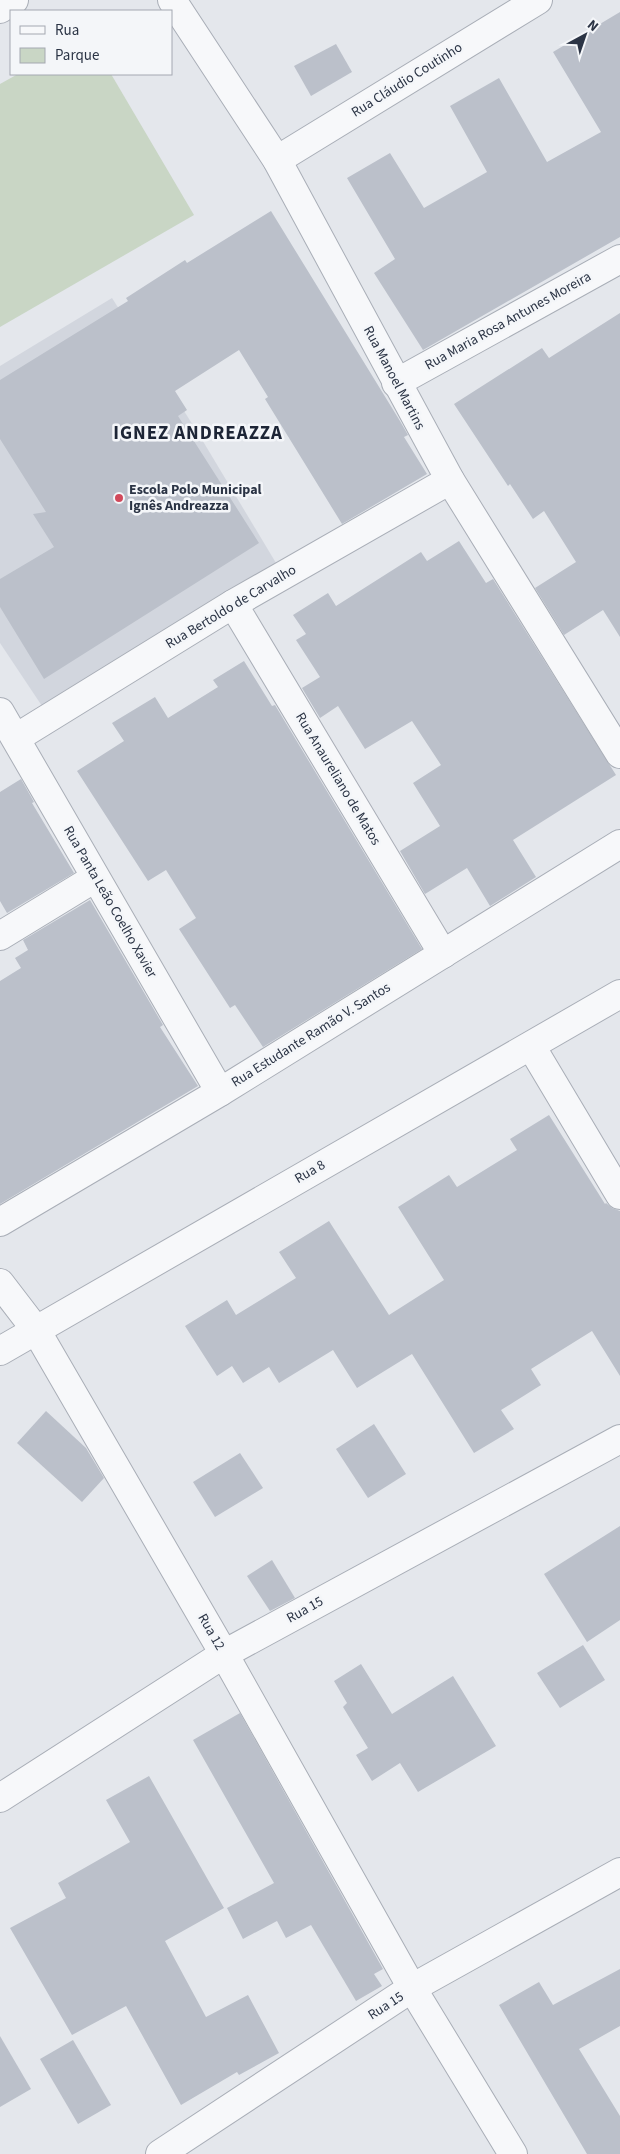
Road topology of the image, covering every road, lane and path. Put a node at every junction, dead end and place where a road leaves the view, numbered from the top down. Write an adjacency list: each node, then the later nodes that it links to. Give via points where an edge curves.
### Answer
1 (14, 0): 4 (street)
2 (172, 0): 5 (street, Rua Manoel Martins)
3 (538, 0): 5 (street, Rua Cláudio Coutinho)
4 (0, 9)
5 (277, 160): 7 (street, Rua Manoel Martins)
6 (620, 259): 7 (street, Rua Maria Rosa Antunes Moreira)
7 (396, 383): 8 (street, Rua Manoel Martins)
8 (450, 480): 9 (street, Rua Bertoldo de Carvalho); 12 (street, Rua Manoel Martins)
9 (233, 604): 11 (street, Rua Bertoldo de Carvalho); 16 (street, Rua Anaureliano de Matos)
10 (0, 712): 11 (street, Rua Panta Leão Coelho Xavier)
11 (16, 738): 14 (street, Rua Panta Leão Coelho Xavier)
12 (620, 754)
13 (620, 844): 16 (street, Rua Estudante Ramão V. Santos)
14 (95, 878): 15 (street); 19 (street, Rua Panta Leão Coelho Xavier)
15 (0, 936)
16 (443, 954): 19 (street, Rua Estudante Ramão V. Santos)
17 (620, 994): 18 (street, Rua 8)
18 (531, 1046): 20 (street); 23 (street, Rua 8)
19 (220, 1092): 21 (street, Rua Estudante Ramão V. Santos)
20 (620, 1195)
21 (0, 1222)
22 (0, 1283): 23 (street, Rua 12)
23 (36, 1330): 24 (street, Rua 8); 26 (street, Rua 12)
24 (0, 1351)
25 (620, 1439): 26 (street, Rua 15)
26 (224, 1654): 27 (street, Rua 15); 29 (street, Rua 12)
27 (0, 1798)
28 (620, 1872): 29 (street, Rua 15)
29 (412, 1988): 30 (street, Rua 15); 31 (street, Rua 12)
30 (160, 2154)
31 (513, 2154)

